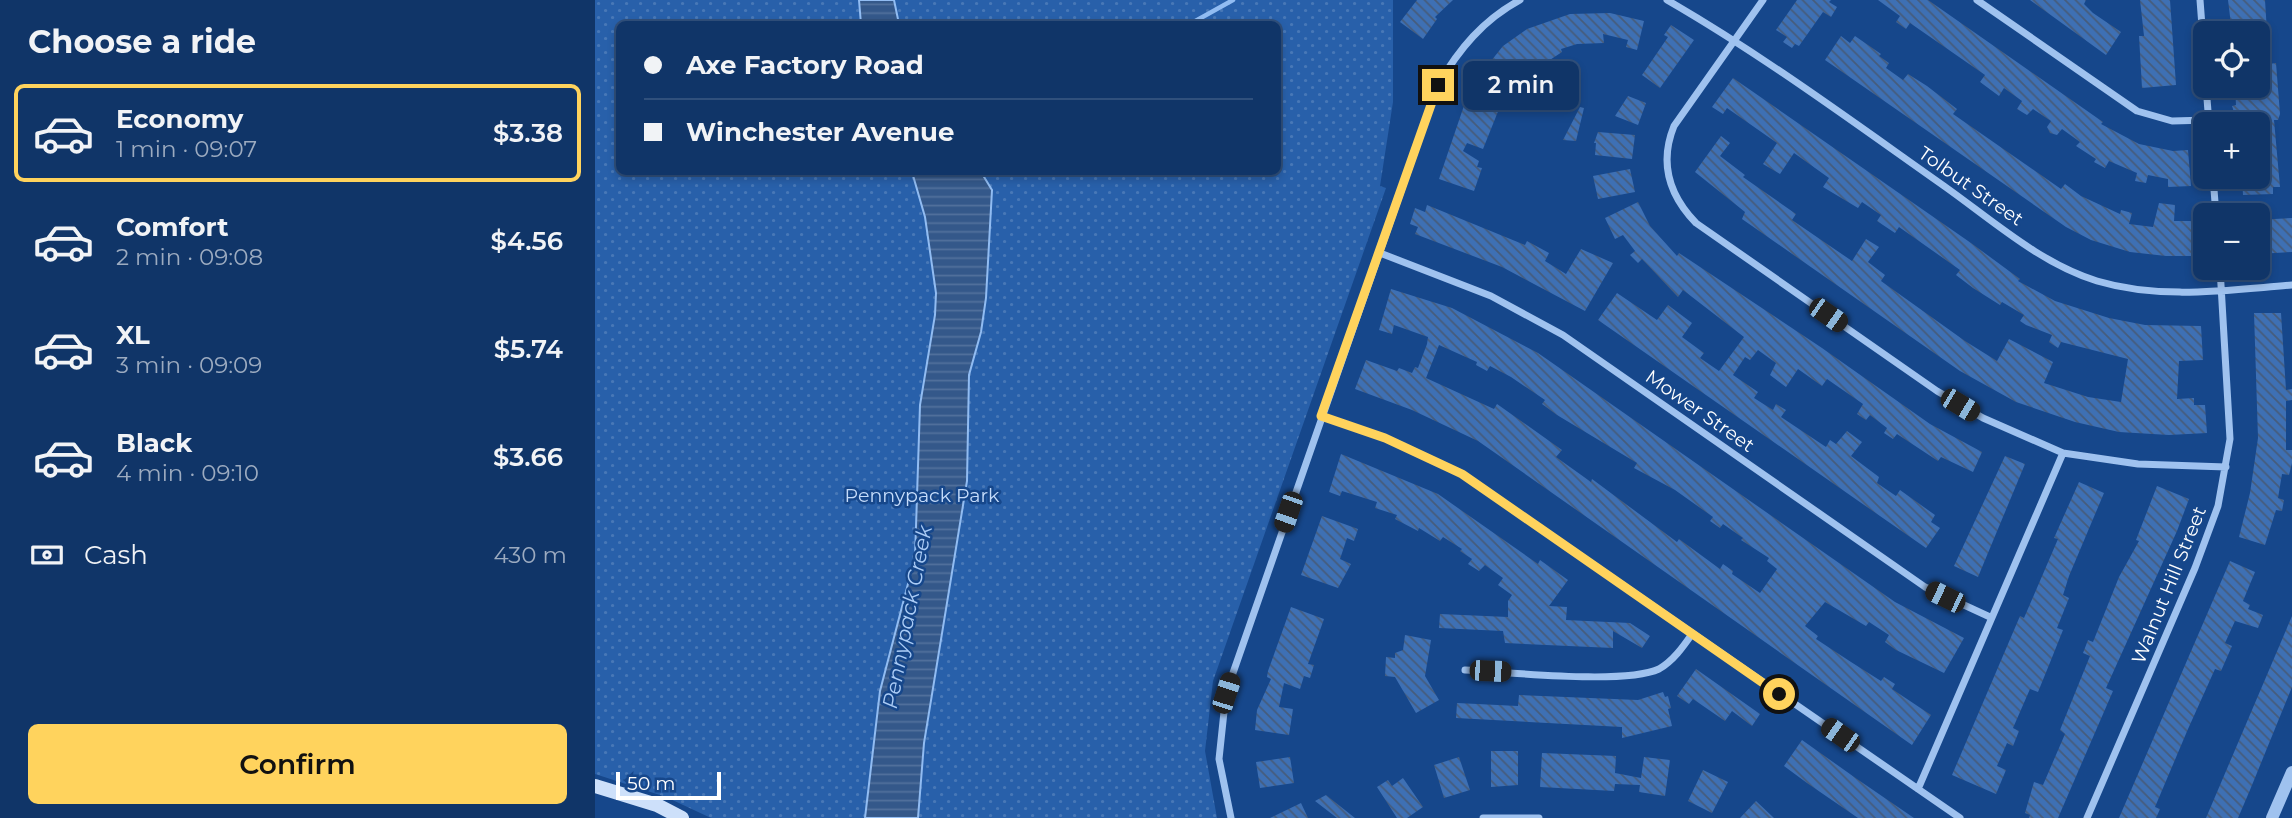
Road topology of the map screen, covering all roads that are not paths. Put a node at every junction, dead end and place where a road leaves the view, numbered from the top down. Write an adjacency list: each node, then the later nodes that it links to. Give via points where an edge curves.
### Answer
1 (1520, 0): 9 (street, via 1476,32 1438,85)
2 (1667, 0): 7 (street, Tolbut Street)
3 (1763, 0): 7 (street)
4 (1977, 0): 8 (street, via 2137,111)
5 (2200, 0): 6 (street)
6 (2202, 21)
7 (1735, 40): 12 (street, Tolbut Street, via 2069,269 2096,281 2138,290); 14 (street, via 1674,126 1667,153 1673,194 1696,223 1937,391 1983,418)
8 (2193, 122)
9 (1380, 253): 13 (street); 16 (street, Mower Street, via 1491,296 1563,335 1925,587)
10 (2221, 280): 12 (street, Walnut Hill Street)
11 (2292, 285): 12 (street, Tolbut Street)
12 (2221, 291): 15 (street, Walnut Hill Street, via 2230,439)
13 (1321, 416): 17 (street, via 1385,438 1462,474); 23 (street, via 1226,693 1219,759)
14 (2063, 453): 15 (street, via 2138,464); 16 (street)
15 (2226, 467): 27 (street, Walnut Hill Street, via 2218,506 2195,568)
16 (1990, 617): 21 (street)
17 (1692, 634): 18 (street, via 1673,658 1641,674); 21 (street)
18 (1465, 670)
19 (2292, 772): 28 (street)
20 (595, 786): 22 (main road, via 657,805)
21 (1918, 789): 26 (street)
22 (682, 818)
23 (1231, 818)
24 (1483, 818): 25 (street)
25 (1539, 818)
26 (1959, 818)
27 (2087, 818)
28 (2272, 818)

